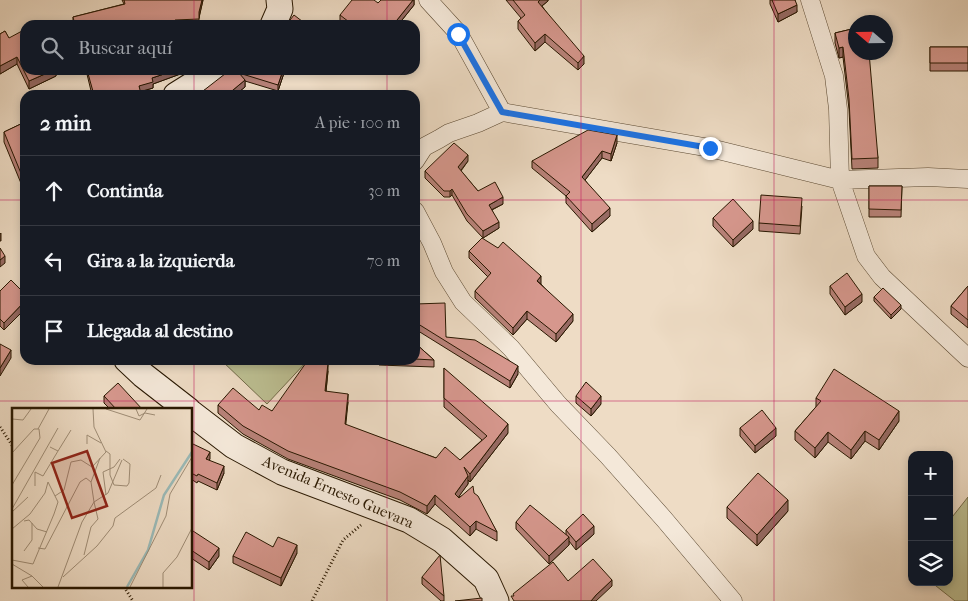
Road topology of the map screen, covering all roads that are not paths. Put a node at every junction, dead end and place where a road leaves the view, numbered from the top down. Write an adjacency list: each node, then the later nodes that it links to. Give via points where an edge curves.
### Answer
1 (279, 0): 4 (main road, via 280,9)
2 (428, 0): 7 (street, via 458,34)
3 (810, 0): 10 (street, via 834,76)
4 (275, 20)
5 (208, 75): 6 (main road)
6 (184, 90)
7 (502, 112): 8 (street, via 439,138); 10 (street, via 710,148)
8 (420, 154)
9 (968, 179): 10 (street)
10 (840, 180): 12 (street, via 866,256 882,277)
11 (420, 220): 17 (street, via 444,272 463,302 511,348)
12 (968, 358)
13 (132, 365): 14 (main road)
14 (185, 408)
15 (192, 414): 16 (main road, Avenida Ernesto Guevara, via 234,446 282,472 409,520 442,540 486,579)
16 (496, 601)
17 (733, 601)

